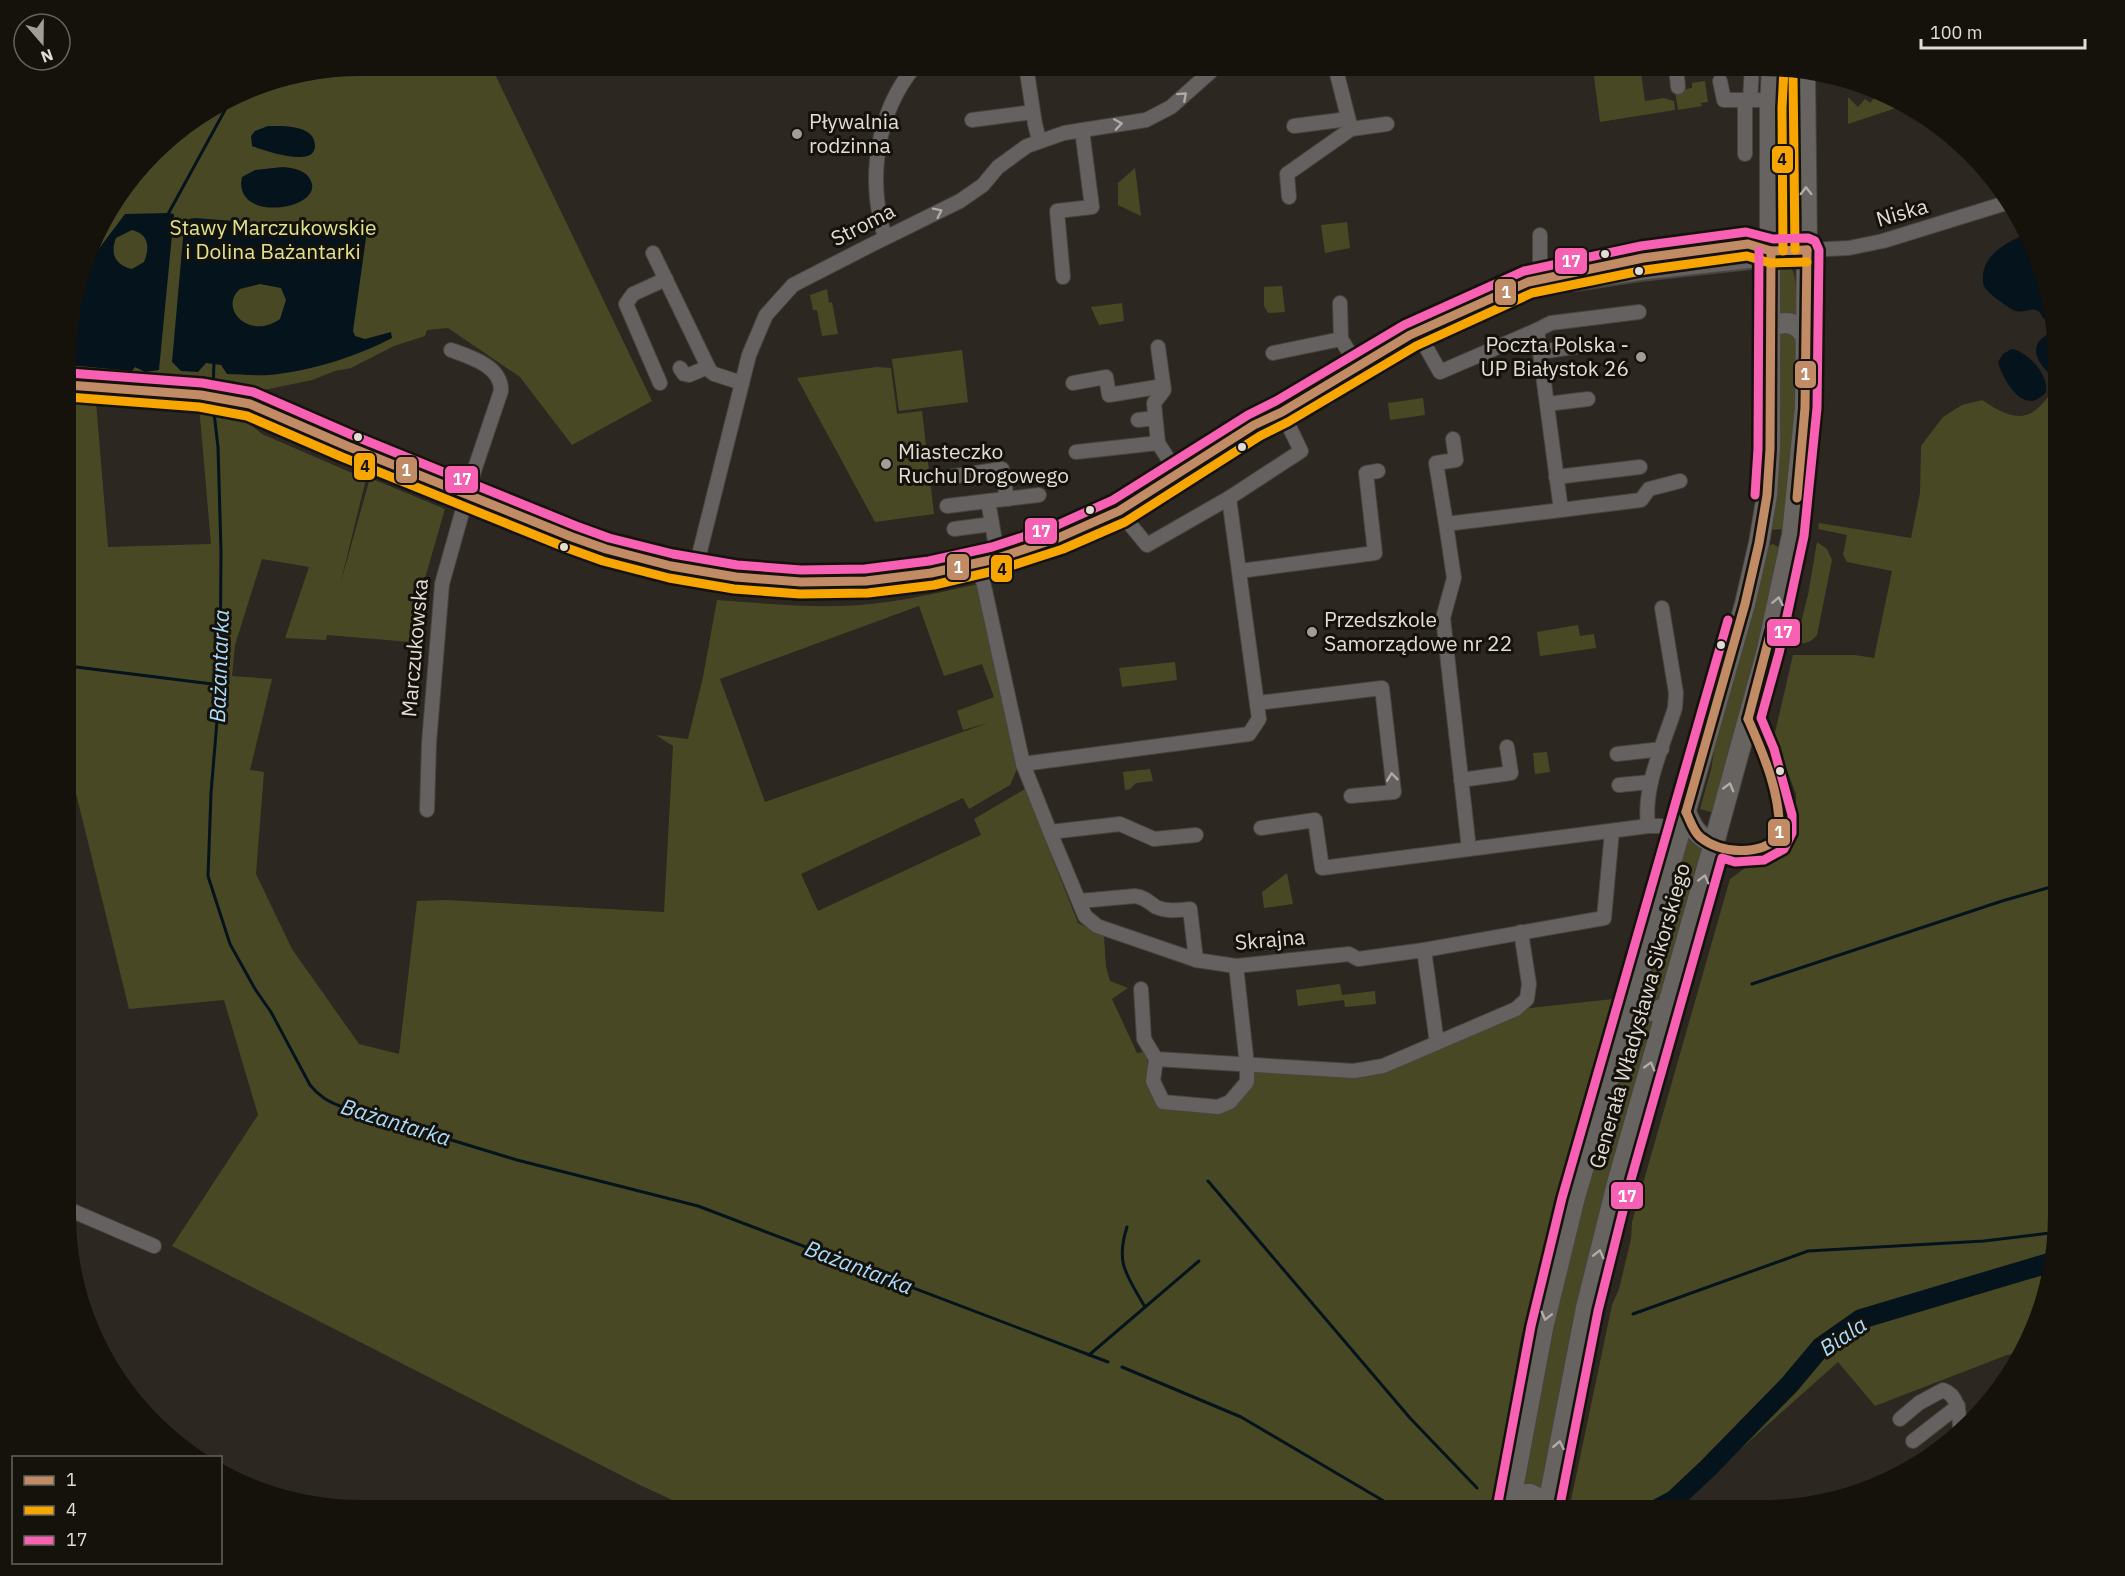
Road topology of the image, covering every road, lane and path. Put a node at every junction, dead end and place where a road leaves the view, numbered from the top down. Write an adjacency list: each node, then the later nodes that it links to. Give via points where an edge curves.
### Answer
1 (908, 77): 24 (street, via 892,102 878,153 878,198)
2 (1028, 77): 13 (street)
3 (1205, 77): 18 (street, Stroma, one-way to 3, via 1146,120 1171,107)
4 (1338, 77): 15 (street)
5 (1677, 77): 10 (street)
6 (1751, 77): 12 (street)
7 (1771, 77): 11 (main road, Generała Władysława Sikorskiego)
8 (1805, 80): 26 (main road, Generała Władysława Sikorskiego, one-way to 8)
9 (1720, 81): 12 (street, via 1724,100)
10 (1678, 87)
11 (1770, 100): 12 (street); 25 (main road, Generała Władysława Sikorskiego)
12 (1747, 101): 20 (street)
13 (1033, 112): 14 (street); 19 (street)
14 (972, 120)
15 (1350, 124): 16 (street); 17 (street); 21 (street, via 1287,174)
16 (1387, 124)
17 (1294, 126)
18 (1082, 130): 19 (street, Stroma); 28 (street, via 1092,207 1057,211)
19 (1039, 140): 24 (street, Stroma, one-way to 19, via 960,201 998,167)
20 (1745, 154)
21 (1289, 197)
22 (2002, 204): 26 (street, Niska, via 1883,241)
23 (1539, 235): 30 (street)
24 (885, 237): 47 (street, Stroma, via 805,278 782,296 760,324)
25 (1772, 250): 26 (street); 30 (street, via 1750,260); 33 (main road, Generała Władysława Sikorskiego)
26 (1807, 250): 36 (main road, Generała Władysława Sikorskiego)
27 (653, 253): 29 (street)
28 (1063, 277)
29 (666, 279): 43 (street); 46 (street, via 633,294 626,304)
30 (1546, 283): 35 (street, via 1528,282)
31 (1340, 303): 37 (street)
32 (1639, 312): 34 (street, via 1551,323)
33 (1771, 327): 36 (main road, via 1792,323); 77 (main road, Generała Władysława Sikorskiego, via 1770,449)
34 (1537, 330): 35 (street, via 1440,372); 41 (street)
35 (1417, 331): 44 (street)
36 (1806, 338): 76 (main road, Generała Władysława Sikorskiego, via 1803,434)
37 (1341, 339): 42 (street); 44 (street)
38 (1581, 346): 41 (street)
39 (1158, 347): 50 (street)
40 (451, 350): 65 (street, Marczukowska, via 478,361 501,384)
41 (1540, 352): 52 (street)
42 (1273, 353)
43 (708, 367): 45 (street, via 689,375); 47 (street, via 714,375)
44 (1358, 367): 53 (street)
45 (680, 368)
46 (660, 383)
47 (742, 383): 80 (street, Stroma)
48 (1074, 383): 50 (street, via 1106,377 1109,395)
49 (76, 386): 65 (street, via 201,395 258,407)
50 (1163, 386): 54 (street, via 1154,403)
51 (1588, 399): 52 (street)
52 (1547, 404): 63 (street)
53 (1282, 412): 61 (street, via 1254,425); 67 (street, via 1301,451)
54 (1155, 418): 55 (street); 57 (street)
55 (1138, 420)
56 (1453, 439): 74 (street, via 1456,460 1436,463)
57 (1158, 443): 58 (street); 61 (street)
58 (1076, 452)
59 (1640, 466): 63 (street)
60 (1378, 471): 81 (street, via 1366,473 1375,553)
61 (1178, 474): 72 (street)
62 (949, 477): 68 (street, via 1002,469)
63 (1556, 477): 71 (street)
64 (1680, 481): 71 (street, via 1649,489 1641,500)
65 (467, 493): 80 (street, via 603,548); 92 (street, Marczukowska, via 441,593)
66 (1039, 495): 68 (street)
67 (1229, 498): 72 (street, via 1147,545); 81 (street)
68 (1007, 499): 69 (street)
69 (988, 501): 70 (street); 73 (street)
70 (947, 506)
71 (1561, 510): 74 (street)
72 (1119, 511): 78 (street, via 1065,536)
73 (992, 524): 75 (street); 78 (street)
74 (1446, 524): 88 (street, via 1454,578 1443,618)
75 (954, 529)
76 (1792, 535): 77 (main road, via 1775,535); 100 (main road, Generała Władysława Sikorskiego, one-way to 76, via 1767,650)
77 (1759, 543): 93 (main road, Generała Władysława Sikorskiego, via 1734,647)
78 (998, 558): 79 (street)
79 (979, 563): 80 (street, via 921,575 843,583 773,582); 87 (street, Skrajna)
80 (694, 571)
81 (1240, 571): 83 (street)
82 (1662, 608): 85 (street, via 1676,693)
83 (1257, 703): 87 (street, via 1259,719 1249,734); 91 (street, one-way to 83, via 1394,792 1382,688)
84 (1507, 747): 88 (street, via 1511,773)
85 (1662, 749): 86 (street); 89 (street)
86 (1617, 754)
87 (1023, 764): 97 (street, Skrajna)
88 (1461, 780): 101 (street)
89 (1651, 782): 90 (street); 94 (street, via 1646,810)
90 (1619, 785)
91 (1350, 796)
92 (427, 810)
93 (1686, 812): 98 (main road, Generała Władysława Sikorskiego); 100 (main road, via 1699,836)
94 (1648, 826): 96 (street); 98 (street)
95 (1261, 828): 101 (street, via 1315,820 1322,868)
96 (1612, 831): 101 (street); 103 (street, Skrajna, via 1604,918)
97 (1050, 832): 99 (street, via 1120,824 1154,840); 102 (street, Skrajna)
98 (1681, 832): 108 (main road, Generała Władysława Sikorskiego)
99 (1196, 835)
100 (1714, 843): 109 (main road, Generała Władysława Sikorskiego, one-way to 100)
101 (1468, 849)
102 (1080, 901): 105 (street, Skrajna, via 1085,916 1096,926); 105 (street, via 1135,896 1158,908 1191,909)
103 (1521, 932): 104 (street, Skrajna); 110 (street, via 1529,984 1527,999 1516,1009)
104 (1424, 950): 106 (street, Skrajna, via 1358,959 1349,954); 110 (street)
105 (1196, 960): 106 (street, Skrajna)
106 (1236, 966): 112 (street)
107 (1141, 989): 111 (street, via 1144,1040)
108 (1633, 996): 109 (main road, via 1644,1010 1657,1011); 119 (main road, Generała Władysława Sikorskiego, one-way to 119, via 1559,1259)
109 (1668, 1005): 122 (main road, Generała Władysława Sikorskiego, one-way to 109, via 1586,1308)
110 (1437, 1043): 112 (street, via 1383,1066 1354,1071)
111 (1156, 1059): 112 (street); 112 (street, via 1153,1081 1164,1102 1218,1107 1230,1102 1247,1082)
112 (1247, 1065)
113 (76, 1212): 114 (street)
114 (154, 1246)
115 (1958, 1406): 116 (street, via 1947,1391 1939,1391); 117 (street); 118 (street)
116 (1900, 1419)
117 (1960, 1421)
118 (1913, 1441)
119 (1511, 1500)
120 (1516, 1500): 121 (main road, via 1530,1494)
121 (1539, 1500)
122 (1549, 1500)

